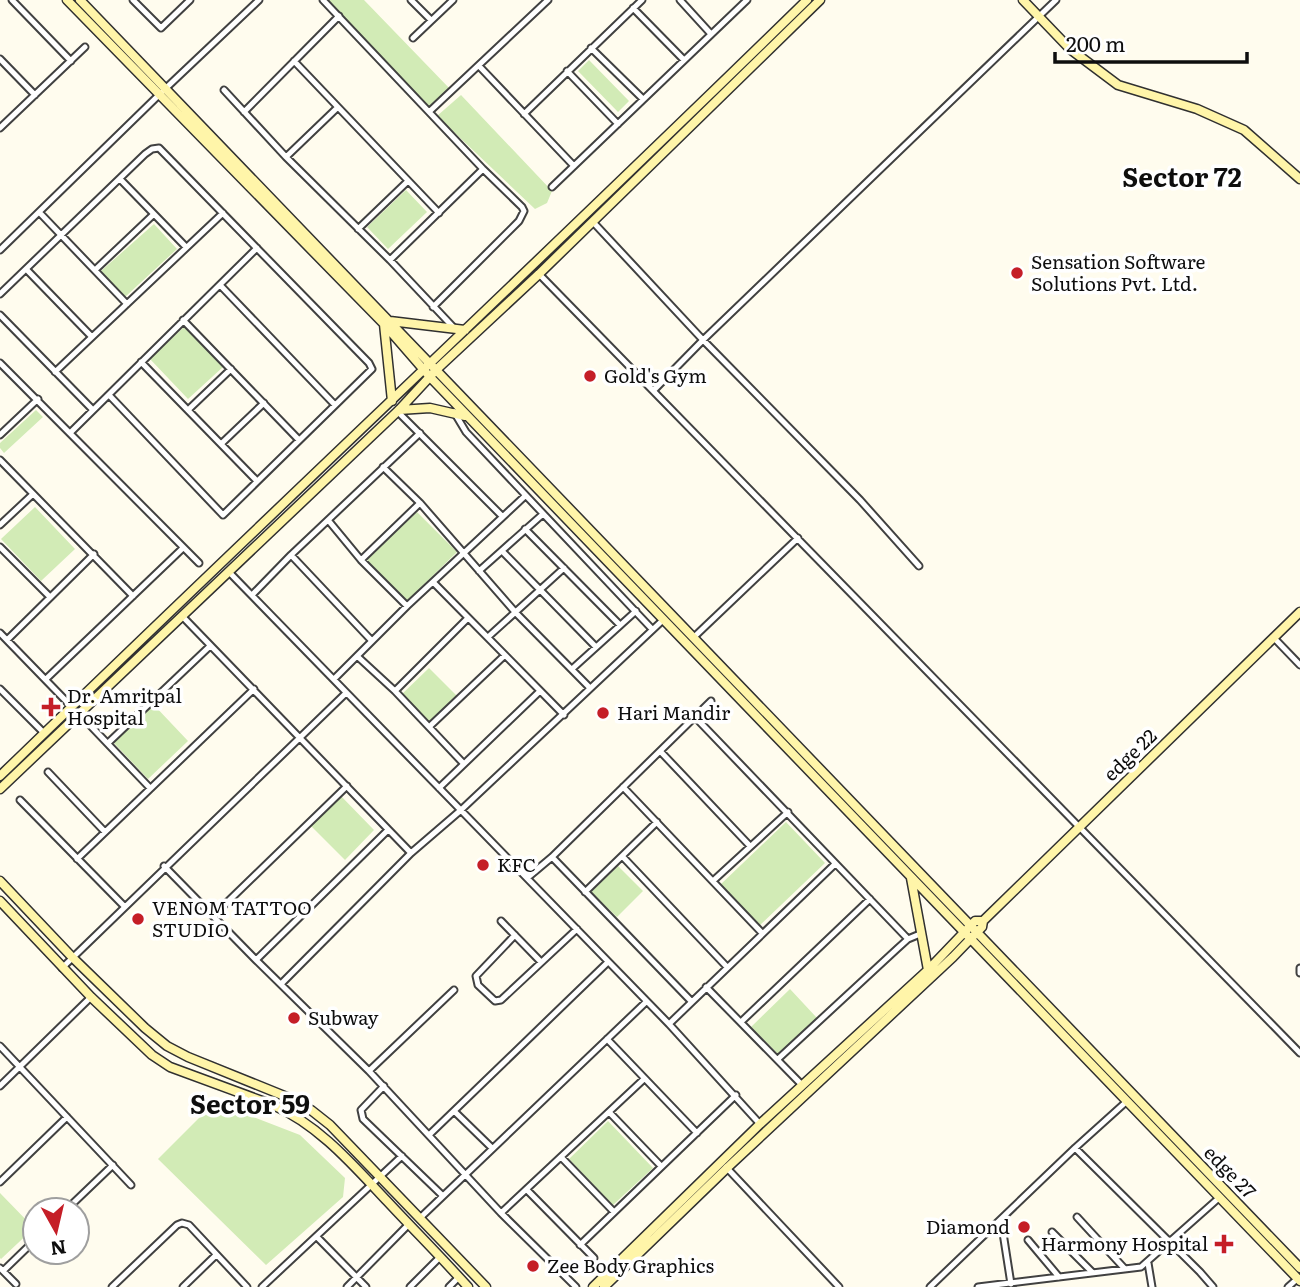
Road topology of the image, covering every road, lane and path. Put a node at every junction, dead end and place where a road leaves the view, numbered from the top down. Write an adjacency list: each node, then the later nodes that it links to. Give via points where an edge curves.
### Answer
1 (12, 0): 28 (street)
2 (67, 0): 33 (main road)
3 (80, 0): 33 (main road)
4 (133, 0): 5 (street, via 161,28)
5 (190, 0)
6 (259, 0): 33 (street)
7 (323, 0): 19 (street)
8 (411, 0): 21 (street)
9 (453, 0): 21 (street)
10 (547, 0): 30 (street)
11 (642, 0): 18 (street)
12 (680, 0): 22 (street)
13 (747, 0): 22 (street)
14 (807, 0): 71 (main road)
15 (820, 0): 53 (main road)
16 (1023, 0): 20 (main road)
17 (1056, 0): 20 (street)
18 (634, 8): 25 (street); 27 (street)
19 (339, 16): 29 (street); 37 (street)
20 (1039, 16): 46 (main road, via 1070,50 1118,85 1197,109 1244,130); 73 (street)
21 (431, 20): 23 (street)
22 (711, 34): 27 (street)
23 (413, 37)
24 (85, 47): 28 (street)
25 (591, 48): 31 (street); 35 (street)
26 (0, 59): 34 (street)
27 (684, 60): 35 (street)
28 (71, 61): 34 (street)
29 (294, 61): 36 (street); 38 (street)
30 (479, 66): 37 (street); 39 (street)
31 (567, 71): 39 (street); 40 (street)
32 (224, 90): 38 (street)
33 (162, 92): 49 (street); 69 (main road)
34 (35, 95): 41 (street)
35 (643, 99): 40 (street)
36 (337, 108): 42 (street); 47 (street)
37 (430, 111): 44 (street)
38 (244, 112): 42 (street)
39 (524, 114): 43 (street)
40 (618, 124): 43 (street)
41 (0, 128)
42 (286, 157): 54 (street)
43 (574, 166): 48 (street)
44 (483, 169): 51 (street); 66 (street, via 522,207 522,216)
45 (120, 179): 50 (street, via 145,154 159,148); 52 (street); 55 (street)
46 (1300, 179)
47 (408, 181): 51 (street); 54 (street)
48 (552, 187)
49 (39, 212): 55 (street); 58 (street)
50 (223, 213): 56 (street); 57 (street)
51 (439, 213): 59 (street)
52 (154, 214): 56 (street); 61 (street)
53 (593, 222): 62 (main road); 73 (street)
54 (358, 229): 59 (street)
55 (61, 235): 60 (street); 61 (street)
56 (186, 247): 65 (street)
57 (257, 248): 63 (street); 85 (street, via 371,366 370,373)
58 (0, 250)
59 (390, 260): 66 (street)
60 (26, 269): 64 (street); 72 (street)
61 (95, 270): 65 (street)
62 (539, 274): 76 (main road); 80 (street)
63 (220, 285): 68 (street); 85 (street)
64 (0, 294)
65 (127, 303): 72 (street)
66 (433, 307): 70 (street)
67 (0, 315): 78 (street)
68 (183, 320): 74 (street); 77 (street)
69 (387, 323): 70 (main road); 76 (main road); 83 (main road)
70 (455, 329): 71 (main road)
71 (465, 330): 76 (main road)
72 (92, 337): 78 (street)
73 (703, 340): 80 (street); 116 (street)
74 (141, 362): 81 (street); 87 (street)
75 (0, 363): 82 (street)
76 (430, 367): 79 (main road); 83 (main road); 130 (main road)
77 (231, 369): 84 (street); 87 (street)
78 (55, 372): 86 (street)
79 (430, 377): 88 (main road); 90 (main road)
80 (654, 390): 107 (street)
81 (109, 396): 86 (street); 98 (street, via 223,515)
82 (38, 399): 91 (street); 93 (street)
83 (392, 401): 160 (main road)
84 (264, 403): 94 (street); 95 (street)
85 (335, 405): 94 (street)
86 (93, 410): 91 (street)
87 (188, 410): 95 (street)
88 (398, 411): 89 (main road, via 430,408); 92 (street); 119 (main road)
89 (453, 412): 90 (main road); 100 (street)
90 (471, 419): 130 (main road)
91 (71, 432): 109 (street)
92 (420, 433): 97 (street); 103 (street)
93 (0, 435)
94 (299, 440): 98 (street)
95 (221, 444): 98 (street)
96 (0, 460): 99 (street)
97 (383, 467): 101 (street); 104 (street)
98 (256, 480)
99 (33, 494): 105 (street); 112 (street)
100 (526, 496): 102 (street); 103 (street)
101 (420, 503): 111 (street); 114 (street)
102 (543, 514): 106 (street); 126 (street)
103 (502, 516): 111 (street)
104 (328, 520): 113 (street); 114 (street)
105 (0, 525)
106 (525, 529): 110 (street); 117 (street)
107 (798, 538): 136 (street); 176 (street)
108 (0, 547): 123 (street)
109 (183, 548): 115 (street); 124 (street)
110 (502, 551): 118 (street); 121 (street)
111 (464, 552): 118 (street); 120 (street)
112 (94, 554): 123 (street); 124 (street)
113 (291, 555): 122 (street); 139 (street)
114 (361, 560): 125 (street)
115 (200, 563)
116 (919, 566)
117 (564, 568): 121 (street); 132 (street)
118 (479, 571): 128 (street)
119 (229, 572): 122 (street); 129 (main road)
120 (433, 582): 125 (street); 131 (street)
121 (541, 590): 128 (street); 141 (street)
122 (253, 594): 147 (street)
123 (49, 596): 138 (street)
124 (133, 596): 146 (street)
125 (407, 606): 139 (street)
126 (636, 611): 132 (street); 133 (street)
127 (1300, 612): 137 (main road, edge 22)
128 (516, 613): 135 (street); 145 (street)
129 (182, 616): 140 (street); 171 (main road)
130 (667, 617): 133 (street); 136 (main road); 187 (main road)
131 (468, 618): 135 (street); 151 (street)
132 (620, 625): 141 (street)
133 (652, 629): 148 (street)
134 (0, 633): 138 (street)
135 (488, 637): 142 (street)
136 (693, 638): 198 (main road)
137 (1274, 638): 144 (street); 176 (main road, edge 22)
138 (7, 640): 146 (street)
139 (372, 641): 143 (street)
140 (210, 646): 150 (street); 162 (street)
141 (596, 647): 145 (street)
142 (505, 655): 152 (street); 159 (street)
143 (357, 656): 147 (street); 151 (street)
144 (1300, 665)
145 (572, 669): 148 (street)
146 (46, 679): 155 (street)
147 (334, 680): 153 (street)
148 (590, 688): 156 (street)
149 (0, 689): 160 (street)
150 (254, 689): 161 (street); 169 (street)
151 (395, 691): 159 (street)
152 (540, 691): 156 (street); 164 (street)
153 (345, 693): 161 (street); 170 (street)
154 (711, 701): 157 (street)
155 (68, 703)
156 (564, 715): 173 (street)
157 (695, 717): 163 (street); 174 (street)
158 (86, 722): 162 (street)
159 (429, 727): 164 (street)
160 (44, 733): 166 (main road)
161 (300, 737): 167 (street); 185 (street)
162 (108, 743): 169 (street)
163 (660, 751): 168 (street); 179 (street)
164 (464, 764): 170 (street)
165 (48, 772): 178 (street)
166 (0, 776)
167 (347, 786): 177 (street); 194 (street)
168 (623, 787): 175 (street); 182 (street)
169 (150, 788): 178 (street)
170 (439, 788): 173 (street)
171 (0, 789)
172 (20, 800): 183 (street)
173 (461, 810): 180 (street); 186 (street)
174 (788, 812): 179 (street); 184 (street)
175 (657, 822): 181 (street); 188 (street)
176 (1079, 827): 198 (main road, edge 22); 219 (street)
177 (388, 830): 180 (street); 203 (street)
178 (105, 832): 183 (street)
179 (750, 846): 188 (street)
180 (411, 853): 209 (street)
181 (622, 856): 190 (street); 206 (street)
182 (552, 858): 186 (street); 190 (street)
183 (77, 859): 193 (street)
184 (835, 864): 191 (street); 197 (street)
185 (164, 866): 193 (street); 194 (street)
186 (527, 878): 196 (street)
187 (911, 878): 198 (main road); 199 (main road)
188 (713, 880): 197 (street)
189 (0, 881): 202 (main road)
190 (585, 892): 214 (street)
191 (870, 899): 201 (street); 215 (street)
192 (0, 901): 207 (main road)
193 (124, 906): 202 (street)
194 (214, 915): 203 (street)
195 (501, 921): 200 (street)
196 (576, 929): 204 (street); 205 (street)
197 (762, 933): 206 (street)
198 (971, 933): 208 (main road); 228 (main road); 240 (main road); 243 (main road, edge 27)
199 (920, 934): 201 (street); 208 (main road)
200 (515, 935): 204 (street); 204 (street, via 476,976 492,1000 501,1000)
201 (908, 939): 220 (street)
202 (72, 957): 207 (street); 244 (main road, via 167,1046 311,1110)
203 (256, 960): 209 (street)
204 (541, 962)
205 (608, 962): 213 (street); 229 (street)
206 (727, 967): 210 (street)
207 (62, 968): 212 (main road)
208 (928, 970): 224 (main road)
209 (281, 984): 222 (street)
210 (706, 988): 214 (street); 215 (street)
211 (454, 990): 222 (street)
212 (91, 998): 221 (street); 247 (main road, via 160,1061 290,1112 315,1129)
213 (646, 1002): 216 (street); 217 (street)
214 (691, 1002): 216 (street)
215 (742, 1021): 220 (street)
216 (669, 1024): 227 (street)
217 (607, 1040): 223 (street); 235 (street)
218 (0, 1046): 221 (street)
219 (1300, 1053)
220 (778, 1059): 224 (street)
221 (20, 1067): 225 (street); 231 (street)
222 (369, 1071): 226 (street)
223 (644, 1079): 230 (street); 233 (street)
224 (802, 1085): 232 (main road)
225 (0, 1086)
226 (384, 1086): 234 (street); 237 (street, via 361,1110 363,1119)
227 (736, 1095): 232 (street); 233 (street)
228 (1126, 1102): 236 (street); 243 (main road)
229 (454, 1111): 234 (street); 235 (street)
230 (610, 1113): 238 (street); 241 (street)
231 (67, 1117): 239 (street); 245 (street)
232 (760, 1124): 240 (main road)
233 (697, 1133): 241 (street)
234 (429, 1135): 242 (street)
235 (492, 1148): 242 (street)
236 (1075, 1148): 256 (street); 261 (street)
237 (402, 1156): 244 (street); 251 (street)
238 (561, 1157): 248 (street); 252 (street)
239 (113, 1165): 246 (street); 250 (street)
240 (724, 1165): 289 (main road); 290 (main road); 291 (street)
241 (661, 1166): 252 (street)
242 (466, 1174): 251 (street); 253 (street)
243 (1207, 1177): 249 (main road, edge 27)
244 (380, 1178): 247 (street); 255 (main road)
245 (0, 1182)
246 (131, 1185)
247 (372, 1185): 257 (main road); 259 (street)
248 (527, 1190): 253 (street); 262 (street)
249 (1224, 1194): 261 (street); 269 (main road, edge 27); 275 (main road)
250 (81, 1196)
251 (443, 1196): 255 (street)
252 (614, 1212): 262 (street)
253 (501, 1213): 288 (street)
254 (1077, 1217): 268 (street)
255 (420, 1218): 287 (main road)
256 (1001, 1220): 277 (street); 292 (street)
257 (409, 1224): 265 (main road); 274 (street)
258 (1052, 1232): 271 (street)
259 (317, 1237): 274 (street); 281 (street)
260 (1028, 1240): 273 (street)
261 (1170, 1241): 267 (street); 295 (street)
262 (580, 1245): 266 (street)
263 (21, 1252): 270 (street)
264 (216, 1255): 278 (street, via 183,1223); 279 (street); 280 (street)
265 (440, 1257): 272 (main road); 284 (street)
266 (594, 1258)
267 (1148, 1263): 268 (street); 294 (street)
268 (1124, 1268): 271 (street)
269 (1300, 1268)
270 (1, 1270): 276 (street)
271 (1092, 1272): 273 (street)
272 (459, 1277): 285 (street); 286 (main road)
273 (1059, 1277): 277 (street)
274 (357, 1278): 282 (street); 283 (street)
275 (1299, 1279): 296 (street)
276 (16, 1284)
277 (1011, 1284): 293 (street)
278 (112, 1287)
279 (183, 1287)
280 (247, 1287)
281 (262, 1287)
282 (347, 1287)
283 (366, 1287)
284 (410, 1287)
285 (449, 1287)
286 (468, 1287)
287 (486, 1287)
288 (576, 1287)
289 (593, 1287)
290 (604, 1287)
291 (839, 1287)
292 (930, 1287)
293 (978, 1287)
294 (1152, 1287)
295 (1213, 1287)
296 (1288, 1287)

